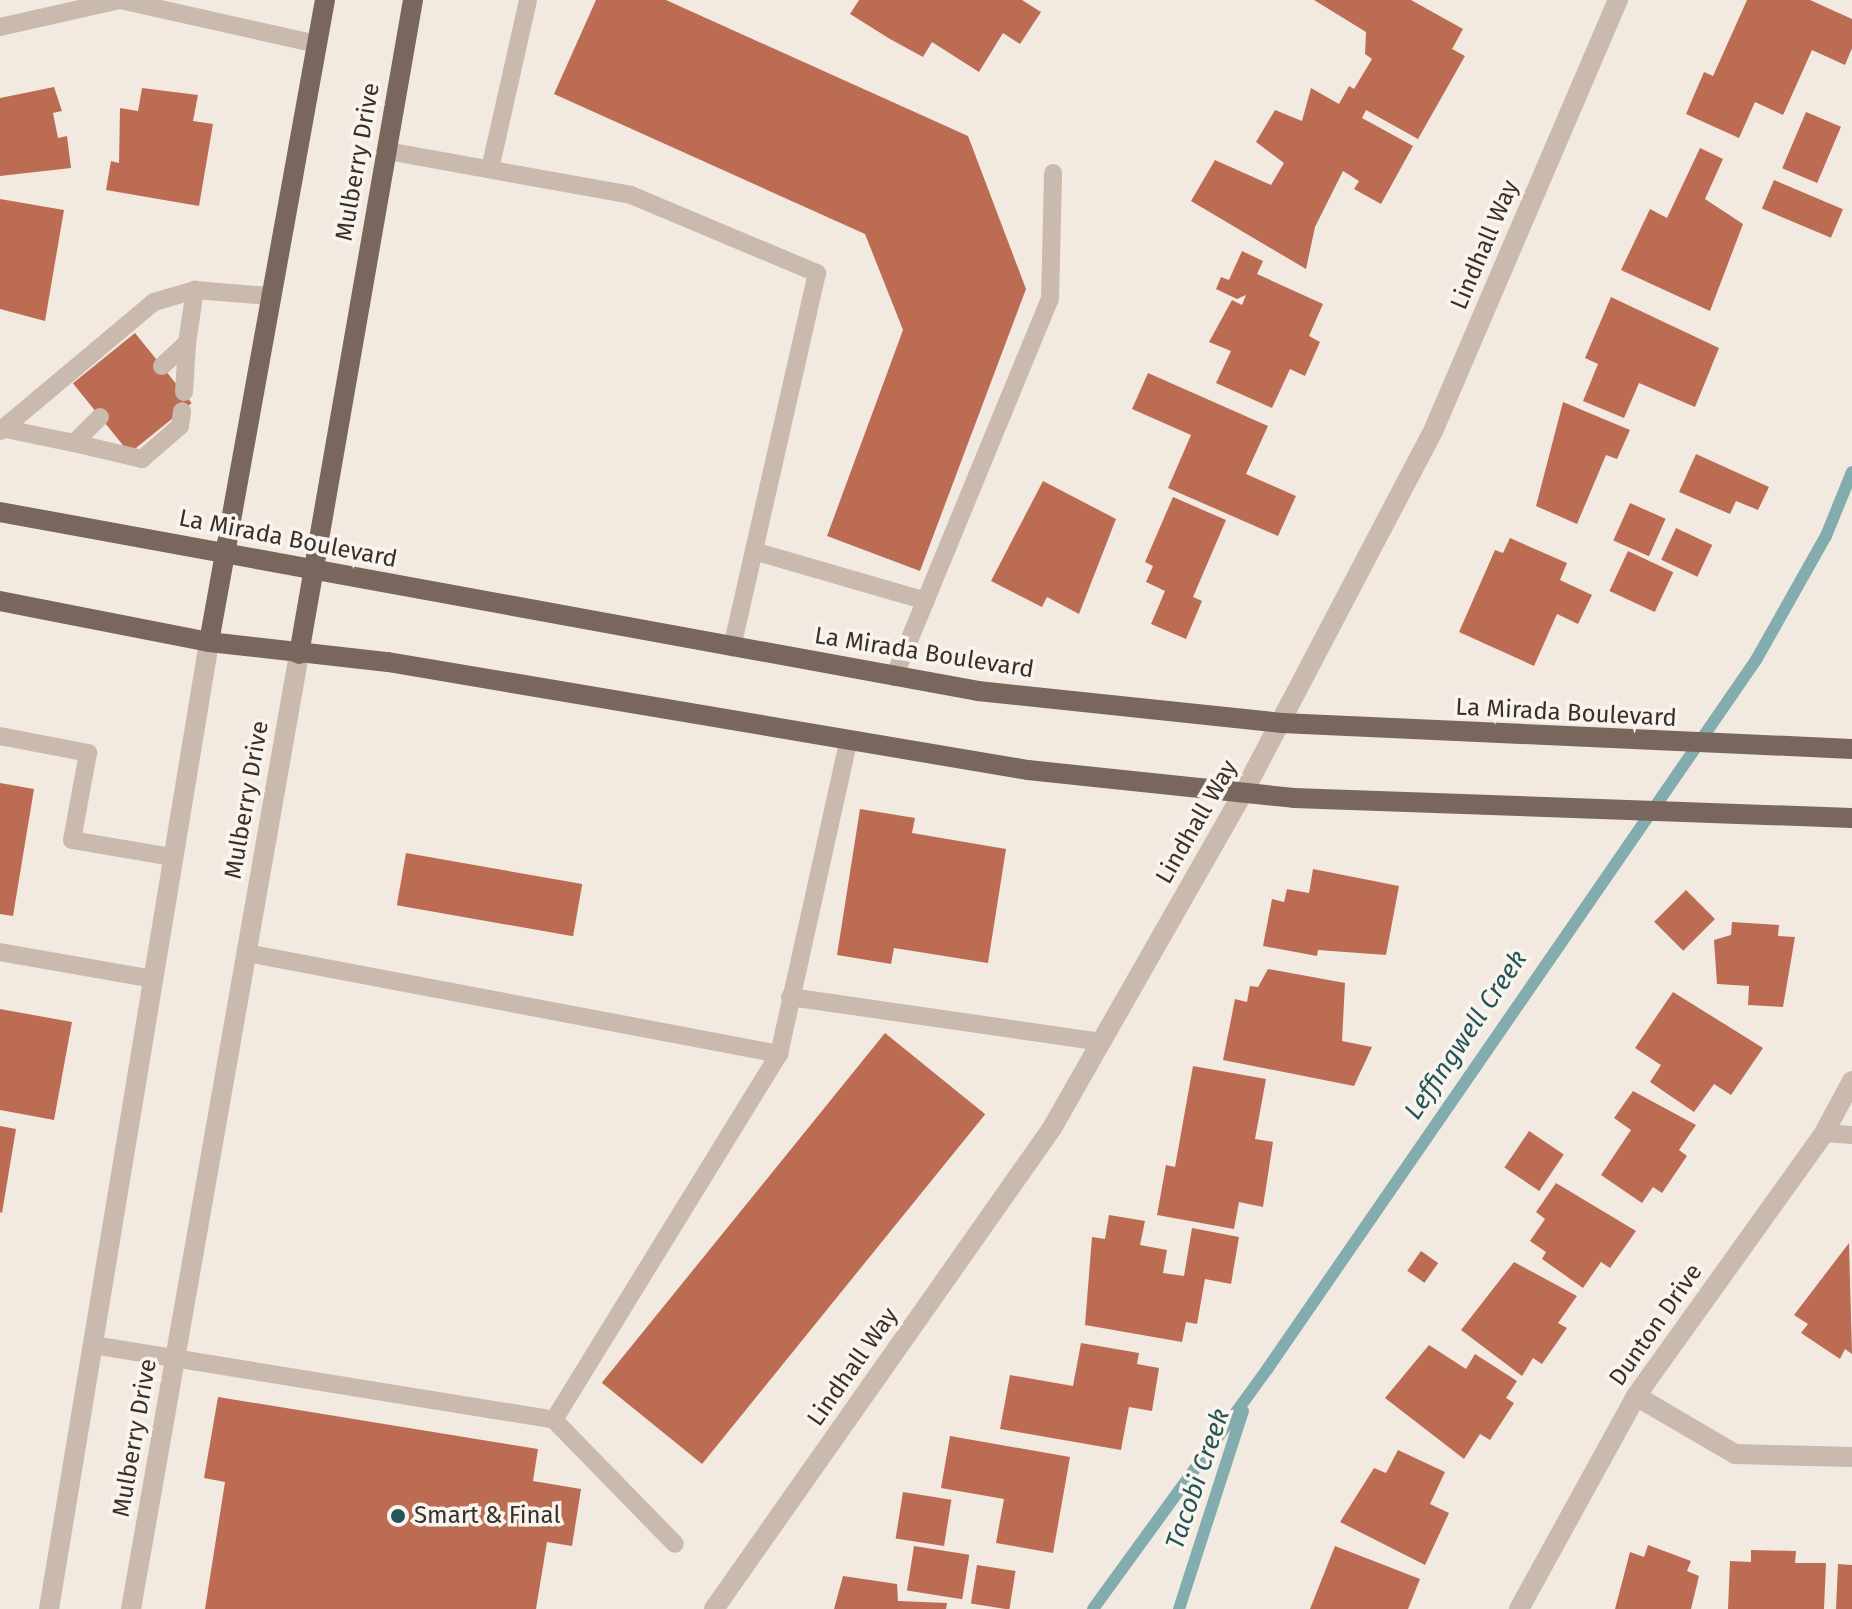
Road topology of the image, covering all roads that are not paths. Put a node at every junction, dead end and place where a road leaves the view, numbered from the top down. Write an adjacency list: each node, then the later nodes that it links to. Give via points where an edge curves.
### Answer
1 (325, 0): 6 (main road)
2 (413, 0): 7 (main road, Mulberry Drive)
3 (528, 0): 8 (lane)
4 (1618, 0): 27 (street, Lindhall Way, via 1434,429)
5 (0, 27): 6 (lane, via 120,0)
6 (317, 44): 11 (main road)
7 (387, 151): 8 (lane); 20 (main road, Mulberry Drive)
8 (490, 169): 18 (lane, via 631,195 817,273)
9 (1053, 173): 22 (lane, via 1050,299)
10 (195, 290): 11 (lane); 12 (lane); 15 (lane, via 154,302)
11 (270, 296): 19 (main road)
12 (187, 343): 13 (lane); 16 (lane, via 180,426 142,459)
13 (162, 366)
14 (100, 417): 16 (lane)
15 (0, 429): 16 (lane)
16 (74, 443)
17 (0, 512): 19 (main road, La Mirada Boulevard)
18 (754, 551): 22 (lane); 24 (lane)
19 (224, 552): 20 (main road, La Mirada Boulevard); 23 (main road)
20 (313, 571): 24 (main road, La Mirada Boulevard); 25 (main road, Mulberry Drive)
21 (0, 601): 23 (main road)
22 (926, 601): 26 (lane)
23 (209, 642): 25 (main road); 33 (street)
24 (732, 647): 26 (main road, La Mirada Boulevard)
25 (299, 654): 29 (main road, via 388,662); 35 (street, Mulberry Drive)
26 (894, 677): 27 (main road, La Mirada Boulevard)
27 (1282, 723): 30 (main road, La Mirada Boulevard); 31 (street, Lindhall Way)
28 (0, 736): 33 (lane, via 88,753 72,840)
29 (848, 742): 31 (main road); 37 (lane)
30 (1852, 749)
31 (1242, 795): 32 (main road); 38 (street, Lindhall Way)
32 (1852, 818)
33 (173, 857): 36 (street)
34 (0, 952): 36 (lane)
35 (247, 953): 39 (lane); 44 (street, Mulberry Drive)
36 (153, 979): 43 (street)
37 (790, 997): 38 (lane); 39 (lane)
38 (1101, 1042): 51 (street, Lindhall Way, via 1052,1128)
39 (779, 1054): 46 (lane)
40 (1852, 1081): 41 (street, Dunton Drive)
41 (1824, 1133): 42 (lane); 45 (street, Dunton Drive)
42 (1852, 1135)
43 (93, 1345): 44 (lane); 49 (street)
44 (175, 1359): 46 (lane); 50 (street, Mulberry Drive)
45 (1636, 1396): 47 (street, via 1735,1454); 52 (street, Dunton Drive)
46 (554, 1420): 48 (lane)
47 (1852, 1457)
48 (675, 1544)
49 (49, 1609)
50 (131, 1609)
51 (714, 1609)
52 (1519, 1609)

